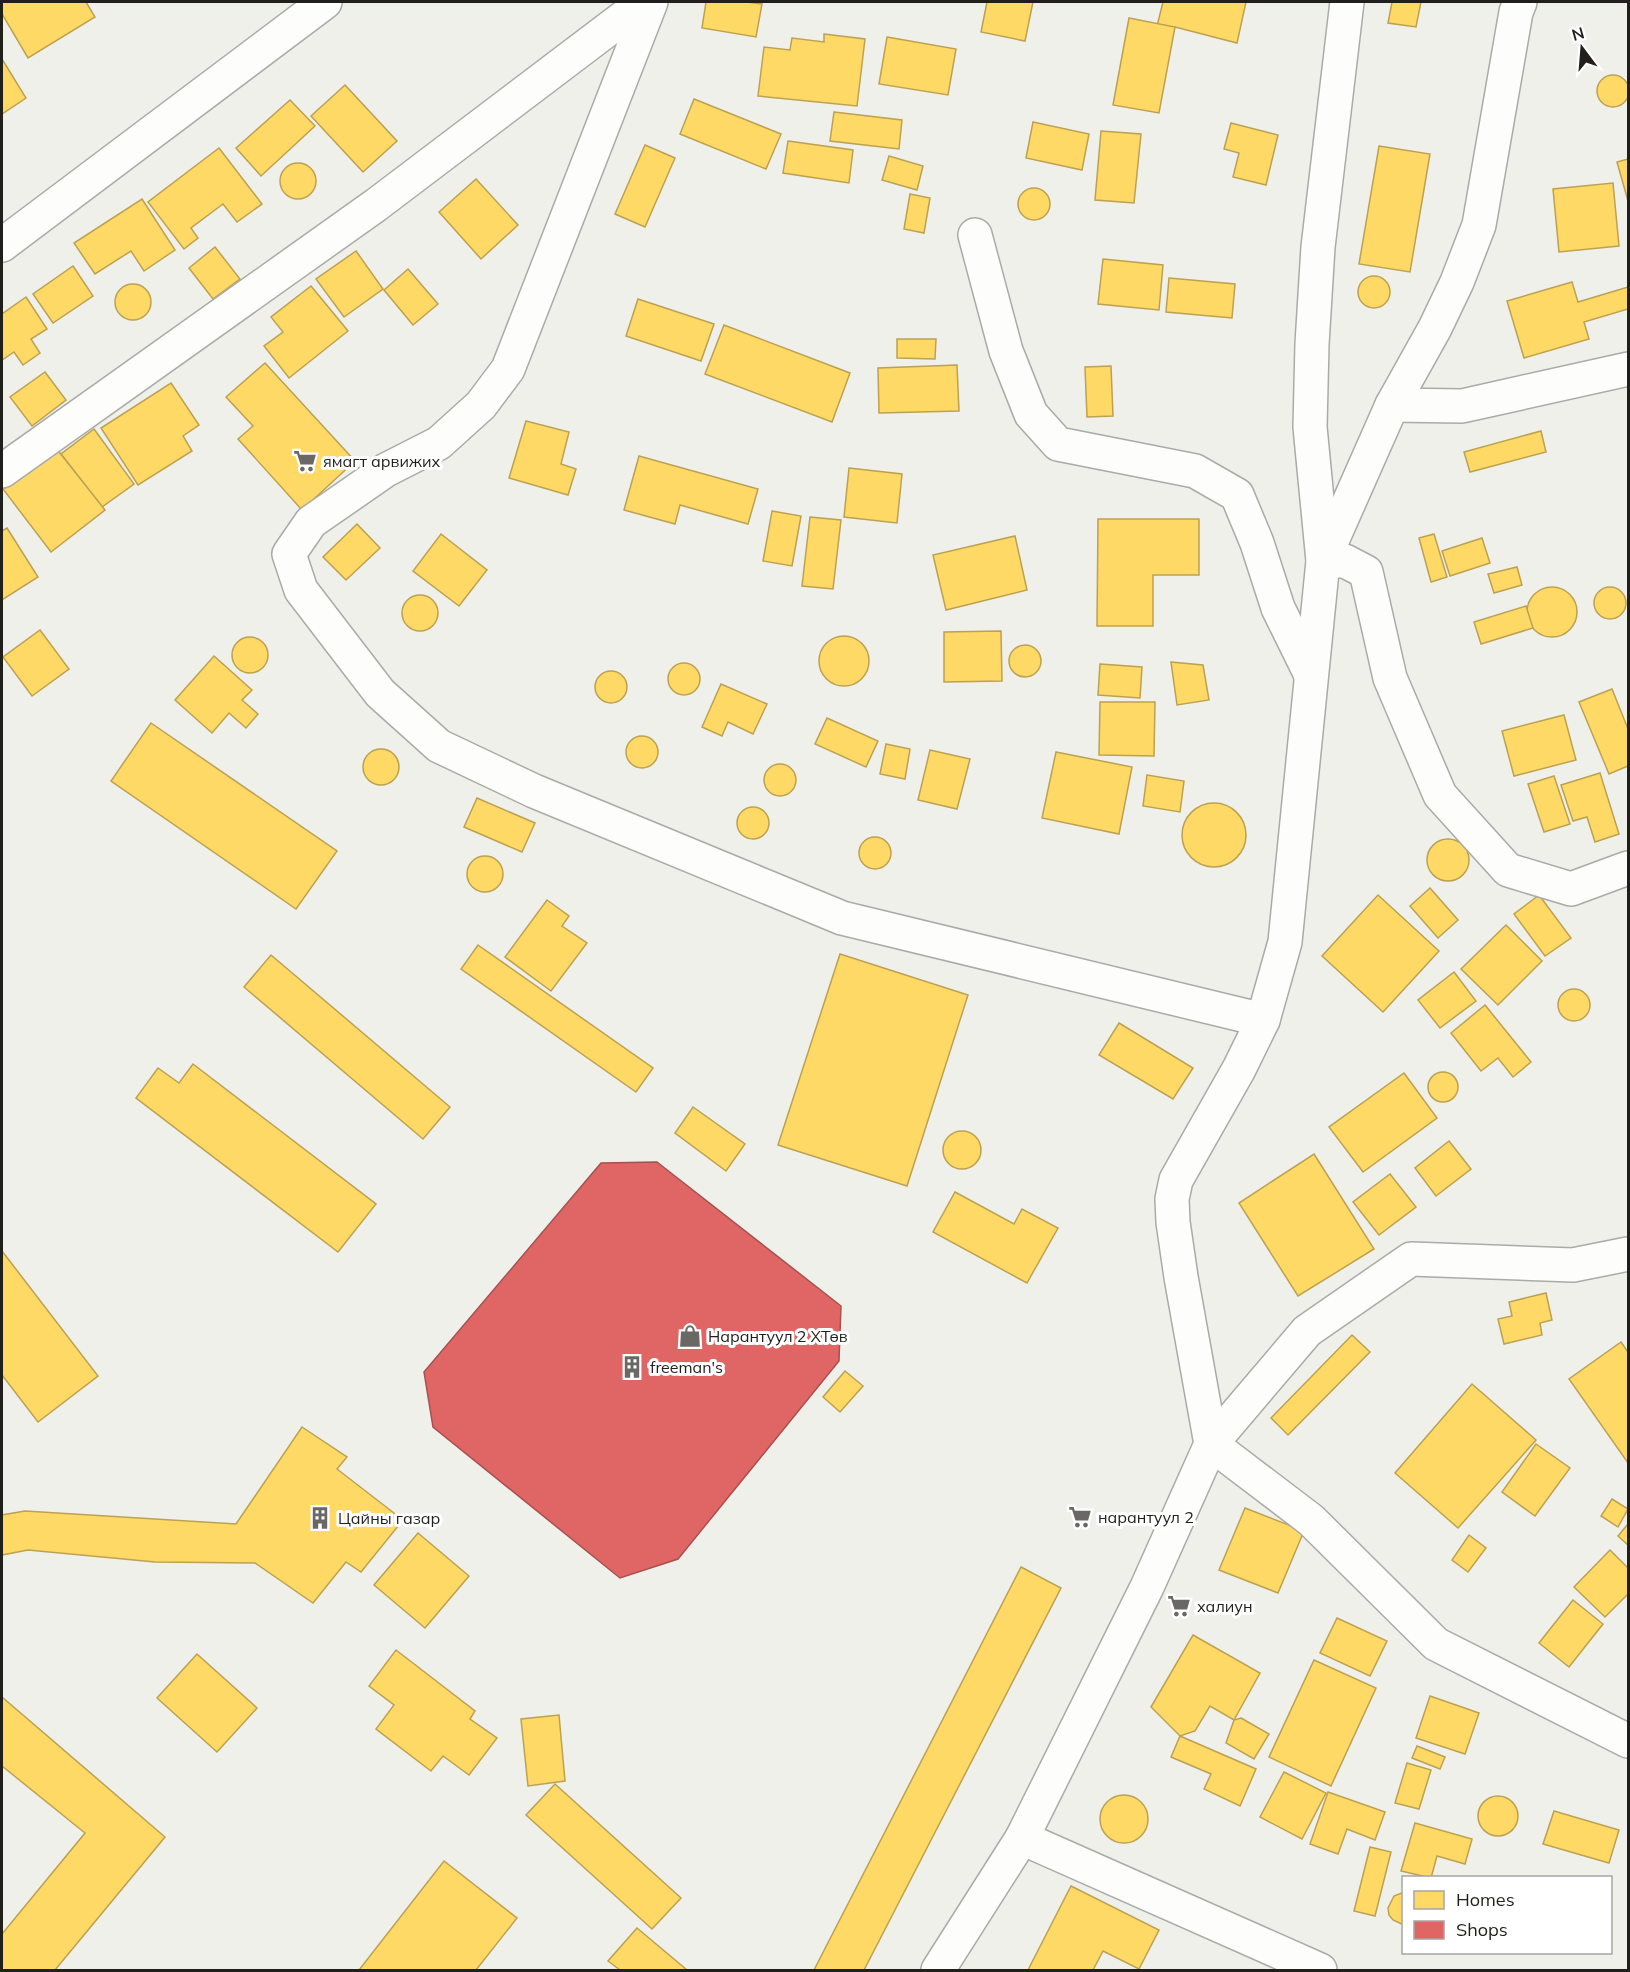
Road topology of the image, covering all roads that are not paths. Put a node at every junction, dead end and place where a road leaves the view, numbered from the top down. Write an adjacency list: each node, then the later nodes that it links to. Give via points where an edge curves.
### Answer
1 (325, 2): 7 (street)
2 (644, 2): 10 (street, via 376,205)
3 (651, 2): 14 (street, via 508,369 481,405 439,443 386,470 311,522 289,554 301,590 380,693 439,746 534,791 842,918)
4 (1347, 2): 11 (street, via 1318,247 1312,344 1310,427)
5 (1520, 2): 9 (street, via 1479,225 1453,292)
6 (975, 235): 12 (street, via 1006,351 1031,414 1058,444 1195,471 1237,495 1278,608)
7 (2, 245)
8 (1629, 369): 9 (street, via 1462,406)
9 (1392, 405): 11 (street)
10 (2, 471)
11 (1323, 561): 12 (street); 13 (street, via 1345,561 1366,572 1390,678 1440,795 1508,870 1571,889)
12 (1311, 675): 14 (street, via 1285,942)
13 (1629, 868)
14 (1263, 1020): 16 (street, via 1176,1180 1172,1199 1181,1277)
15 (1629, 1254): 16 (street, via 1573,1264 1411,1259 1307,1331)
16 (1211, 1444): 17 (street, via 1311,1520 1436,1644); 18 (street, via 1147,1587)
17 (1629, 1741)
18 (1022, 1838): 19 (street); 20 (street)
19 (938, 1971)
20 (1320, 1971)

